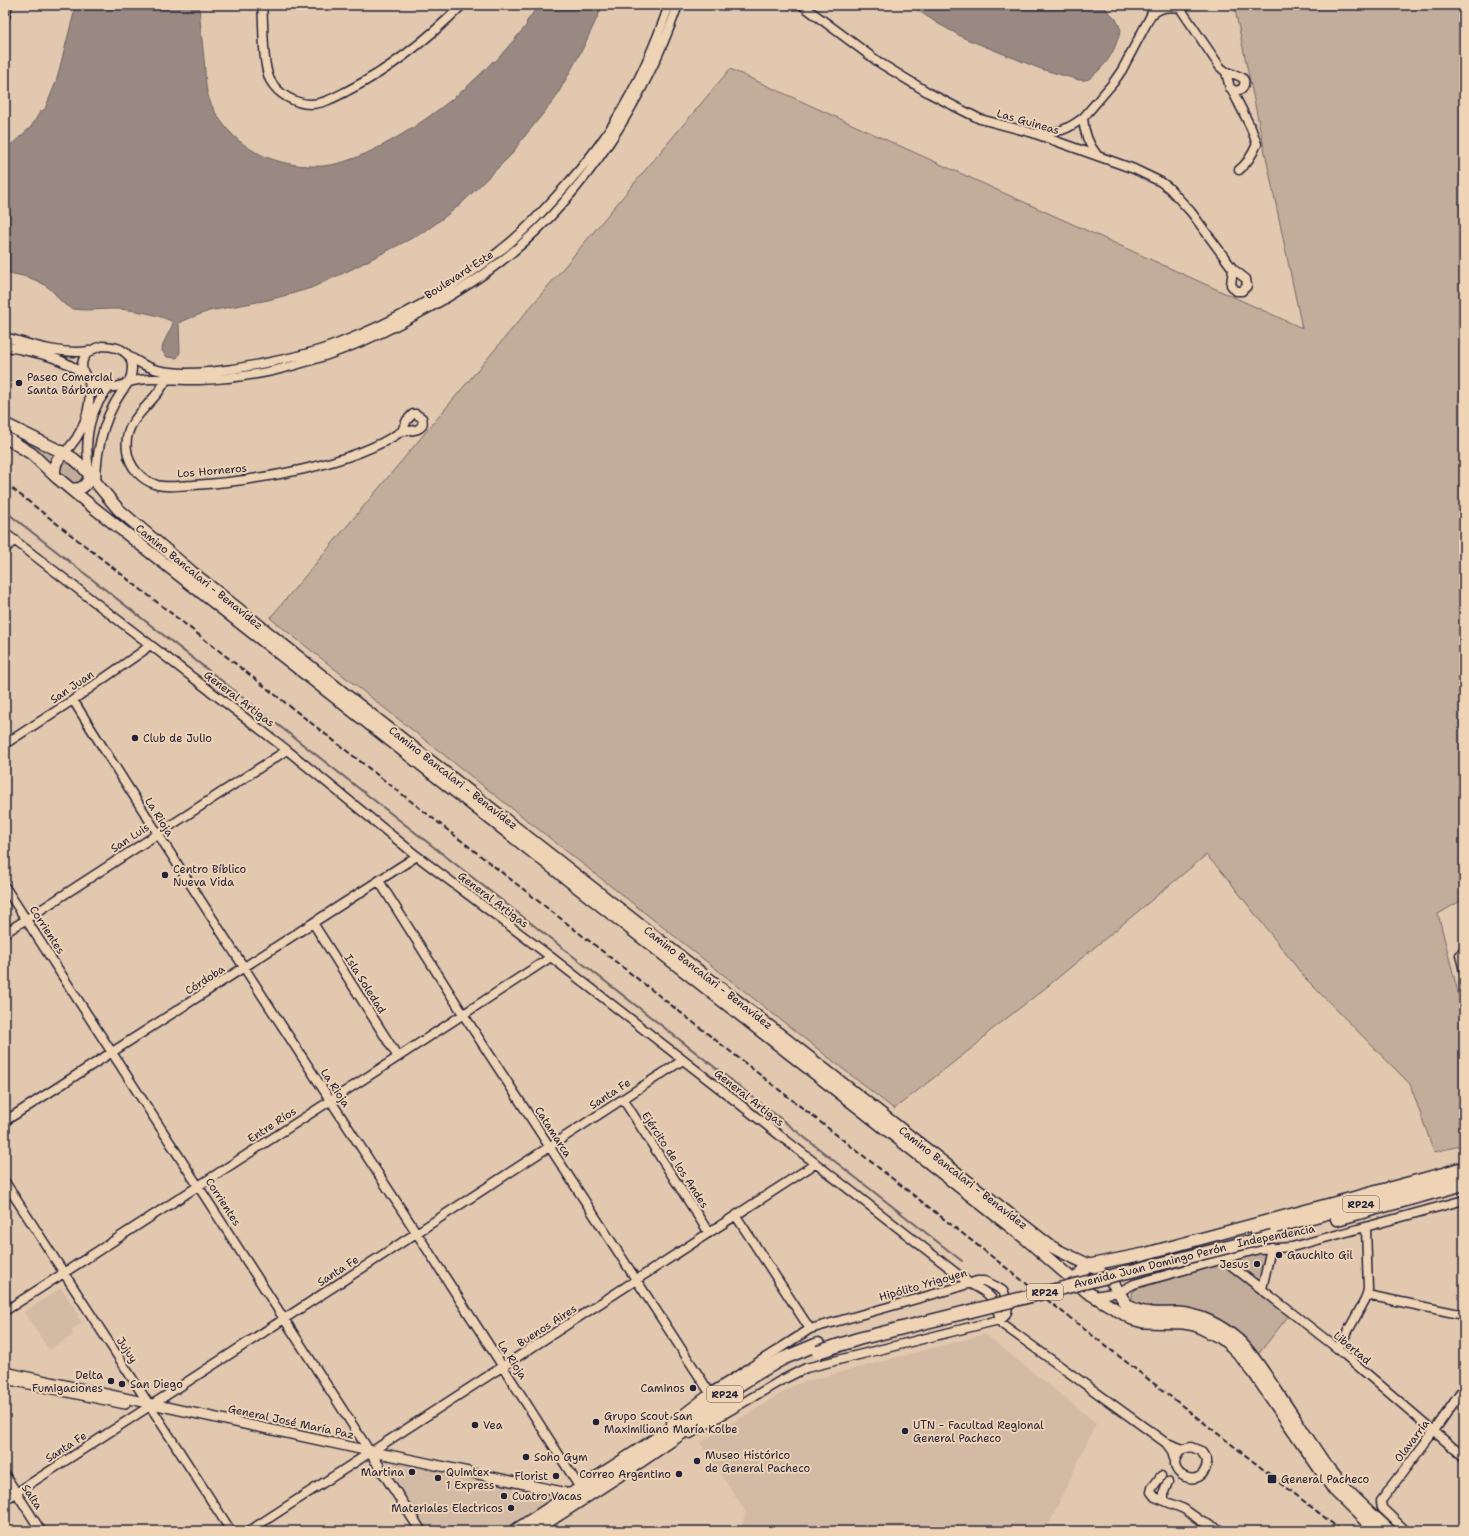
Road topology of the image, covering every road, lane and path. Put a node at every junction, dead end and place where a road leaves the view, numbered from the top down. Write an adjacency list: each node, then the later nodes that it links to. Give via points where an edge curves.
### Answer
1 (262, 5): 2 (street, via 267,72 270,80 293,101 310,104 334,98 397,62 432,34)
2 (462, 5)
3 (669, 5): 10 (street, Boulevard Este)
4 (678, 5): 10 (street, Boulevard Este, via 664,40)
5 (802, 5): 13 (street, Las Guineas, via 880,63 929,93 980,119)
6 (1153, 5): 8 (street)
7 (1179, 7): 8 (street, via 1164,7); 9 (street, via 1214,59)
8 (1151, 15): 12 (street, via 1122,70)
9 (1226, 72): 11 (street); 11 (street, via 1244,80 1242,89)
10 (640, 85): 16 (street, Boulevard Este)
11 (1232, 90): 15 (street, via 1256,144)
12 (1083, 118): 13 (street, via 1061,131); 14 (street, via 1086,137)
13 (1033, 133): 14 (street, Las Guineas)
14 (1098, 156): 19 (street, Las Guineas, via 1151,176 1169,188 1191,212)
15 (1239, 170)
16 (575, 181): 17 (street, Boulevard Este); 18 (street, Boulevard Este, via 539,228)
17 (490, 259): 18 (street); 20 (street, Boulevard Este)
18 (495, 266): 20 (street, Boulevard Este, via 474,281)
19 (1233, 269)
20 (393, 323): 27 (street, Boulevard Este, via 284,364)
21 (5, 337): 24 (street)
22 (5, 346): 26 (street)
23 (89, 351): 24 (street); 25 (street, via 110,346 124,351); 28 (street, via 82,363)
24 (68, 352): 26 (street)
25 (130, 357): 27 (street, Boulevard Este); 29 (street, via 132,371)
26 (64, 361): 28 (street)
27 (168, 376): 29 (street, Boulevard Este); 32 (street, Los Horneros, via 160,391 133,422 127,439 128,458 134,468 142,477 159,485 244,480 301,469 363,451 383,443)
28 (87, 378): 30 (street); 34 (street, via 89,405 86,416 76,440)
29 (129, 382): 30 (street); 36 (street, via 115,400 103,429)
30 (109, 388): 36 (street, via 98,402 89,427 87,456)
31 (5, 424): 34 (main road, Camino Bancalari - Benavídez)
32 (402, 431)
33 (5, 437): 35 (main road, Camino Bancalari - Benavídez, via 32,454)
34 (64, 453): 35 (main road, via 56,460); 36 (main road, Camino Bancalari - Benavídez, via 74,459)
35 (55, 476): 37 (main road, Camino Bancalari - Benavídez)
36 (93, 479): 37 (main road, via 82,488); 77 (main road, Camino Bancalari - Benavídez, via 118,509 154,541 353,700 1044,1240 1058,1250)
37 (72, 489): 80 (main road, Camino Bancalari - Benavídez, via 418,764 1020,1234)
38 (5, 533): 39 (street, General Artigas)
39 (15, 540): 40 (street); 41 (street, General Artigas)
40 (5, 549)
41 (150, 645): 42 (street, San Juan); 44 (street, General Artigas)
42 (73, 700): 43 (street, San Juan); 45 (street, La Rioja)
43 (5, 744)
44 (287, 750): 45 (street, San Luis); 46 (street, General Artigas)
45 (157, 834): 49 (street, San Luis); 54 (street, La Rioja)
46 (417, 856): 47 (street, Córdoba); 53 (street, General Artigas)
47 (379, 881): 50 (street, Córdoba); 56 (street, Catamarca)
48 (5, 887): 49 (street, Corrientes)
49 (26, 919): 51 (street, San Luis); 57 (street, Corrientes)
50 (313, 923): 54 (street, Córdoba); 58 (street, Isla Soledad)
51 (5, 933)
52 (1462, 952): 55 (street)
53 (551, 957): 56 (street, Entre Ríos); 59 (street, General Artigas)
54 (244, 968): 57 (street, Córdoba); 61 (street, La Rioja)
55 (1464, 971)
56 (463, 1014): 58 (street, Entre Ríos); 63 (street, Catamarca)
57 (112, 1053): 62 (street, Córdoba); 69 (street, Corrientes)
58 (398, 1057): 61 (street, Entre Ríos)
59 (683, 1060): 60 (street, Santa Fe); 64 (street, General Artigas)
60 (623, 1099): 63 (street, Santa Fe); 73 (street, Ejército de los Andes)
61 (330, 1101): 69 (street, Entre Ríos); 74 (street, La Rioja)
62 (5, 1121)
63 (549, 1146): 74 (street, Santa Fe); 79 (street, Catamarca)
64 (815, 1164): 71 (street, Buenos Aires); 81 (street, General Artigas)
65 (1464, 1167): 77 (main road, via 1144,1254)
66 (1464, 1174): 91 (main road, RP24, via 1257,1232 893,1322)
67 (5, 1182): 78 (street, Jujuy)
68 (1464, 1184): 75 (main road, RP24)
69 (198, 1186): 78 (street, Entre Ríos); 88 (street, Corrientes)
70 (1464, 1200): 72 (street, Independencia)
71 (736, 1216): 73 (street, Buenos Aires); 90 (street)
72 (1366, 1227): 75 (street, Independencia, via 1292,1247); 84 (street)
73 (709, 1233): 79 (street, Buenos Aires)
74 (417, 1234): 88 (street, Santa Fe); 93 (street, La Rioja)
75 (1272, 1242): 76 (street, Independencia, via 1259,1249); 82 (street); 91 (main road, Avenida Juan Domingo Perón / RP24, bridge)
76 (1223, 1259): 82 (street, Libertad); 83 (street, Independencia, via 1134,1284)
77 (1090, 1265): 80 (main road); 83 (main road, Camino Bancalari - Benavídez, via 1111,1281)
78 (64, 1272): 86 (street, Entre Ríos); 98 (street, Jujuy)
79 (636, 1280): 93 (street, Buenos Aires); 97 (street, Catamarca)
80 (1074, 1281): 85 (main road, Camino Bancalari - Benavídez)
81 (969, 1283): 89 (street, General Artigas, via 986,1292 994,1300); 89 (street, Hipólito Yrigoyen, via 984,1281 1003,1292 1008,1306 1004,1318); 90 (street, Hipólito Yrigoyen)
82 (1262, 1289): 92 (street, Libertad)
83 (1119, 1292): 85 (street, Independencia); 121 (main road, Camino Bancalari - Benavídez, via 1123,1301 1132,1308 1147,1313 1192,1315 1214,1324 1237,1339 1257,1363 1341,1484)
84 (1367, 1295): 87 (street); 92 (street)
85 (1094, 1296): 120 (main road, Camino Bancalari - Benavídez, via 1137,1321 1195,1325 1231,1346 1254,1373 1331,1486)
86 (5, 1311)
87 (1464, 1315)
88 (284, 1318): 98 (street, Santa Fe); 102 (street, Corrientes)
89 (999, 1320): 100 (street, via 1007,1329); 103 (street, via 806,1368 719,1417)
90 (810, 1329): 97 (street, Hipólito Yrigoyen)
91 (818, 1348): 103 (main road, RP24)
92 (1338, 1349): 99 (street, Libertad)
93 (504, 1367): 102 (street, Buenos Aires); 109 (street, La Rioja)
94 (5, 1372): 98 (street, General José María Paz)
95 (5, 1379): 98 (street, General José María Paz)
96 (1464, 1388): 99 (street, Olavarría)
97 (710, 1393): 103 (street, Hipólito Yrigoyen)
98 (150, 1406): 102 (street, General José María Paz, via 360,1449); 110 (street, Santa Fe); 114 (street, Jujuy)
99 (1434, 1431): 104 (street, Libertad); 122 (street, Olavarría, via 1381,1504)
100 (1166, 1443): 101 (street); 105 (street)
101 (1183, 1449): 105 (street); 105 (street, via 1191,1447 1201,1451 1207,1460 1204,1471 1196,1478 1185,1478 1177,1471)
102 (369, 1455): 109 (street, General José María Paz, via 389,1455); 115 (street, Buenos Aires); 116 (street, Corrientes)
103 (639, 1455): 109 (main road, RP24); 118 (main road, RP24)
104 (1464, 1457)
105 (1175, 1461)
106 (5, 1475): 110 (street, Salta)
107 (1161, 1476): 112 (street, via 1151,1492 1155,1497)
108 (1168, 1482): 112 (street)
109 (576, 1491): 117 (main road, RP24)
110 (16, 1493): 111 (street, Santa Fe); 113 (street, Salta)
111 (5, 1500)
112 (1164, 1500): 119 (street)
113 (41, 1531)
114 (231, 1531)
115 (250, 1531)
116 (420, 1531)
117 (515, 1531)
118 (533, 1531)
119 (1223, 1531)
120 (1376, 1531)
121 (1390, 1531)
122 (1406, 1531)

